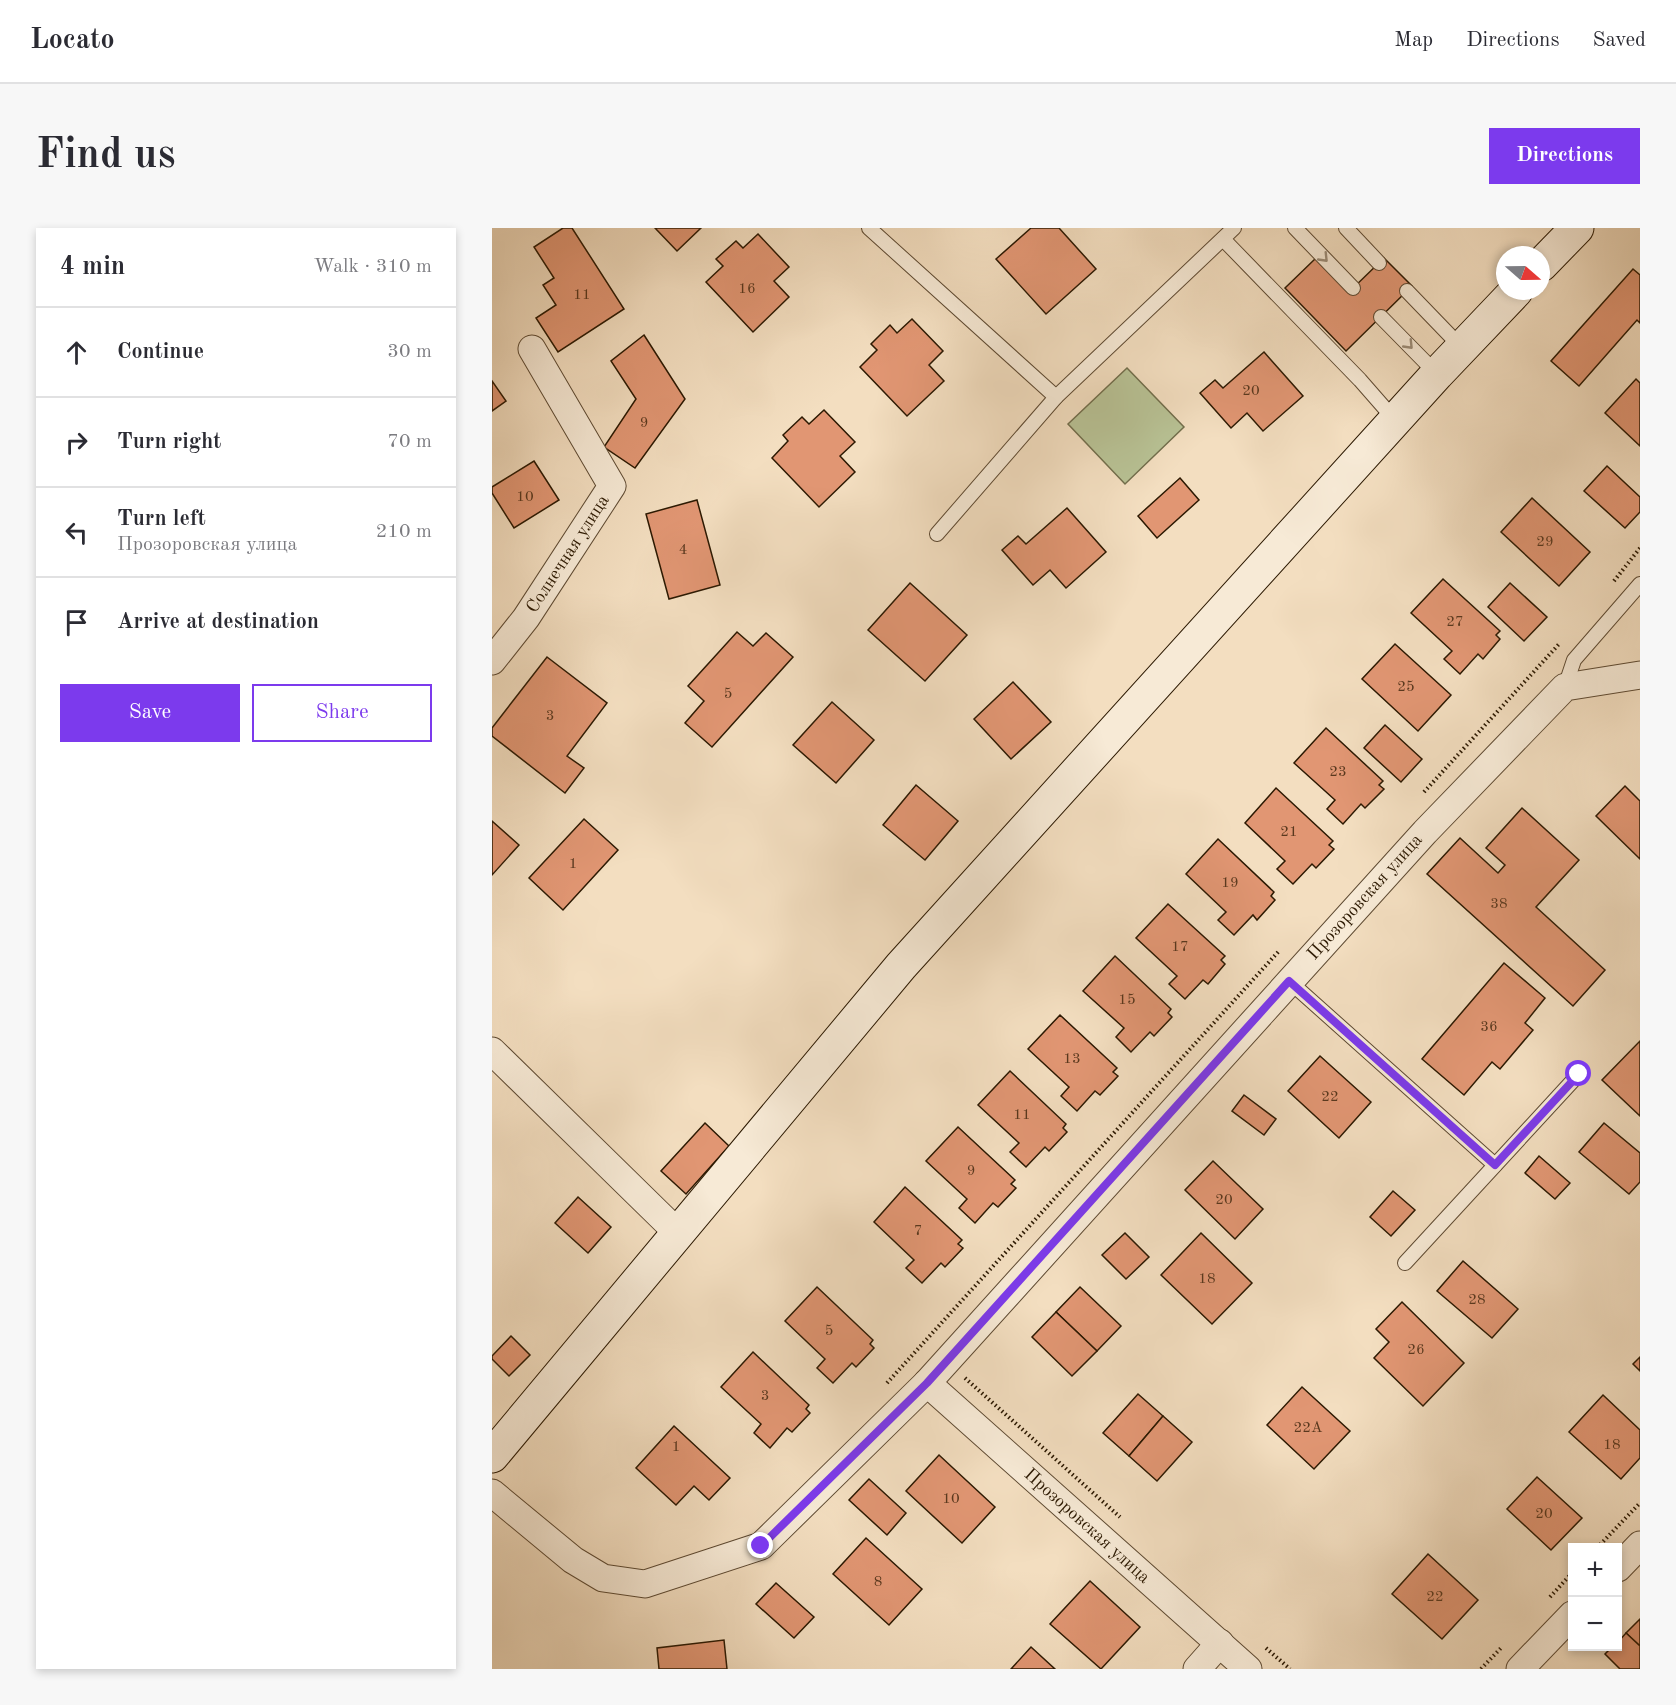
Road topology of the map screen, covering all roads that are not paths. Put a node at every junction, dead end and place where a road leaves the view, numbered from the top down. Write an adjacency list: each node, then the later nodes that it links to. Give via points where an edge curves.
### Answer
1 (869, 228): 16 (lane)
2 (1234, 228): 6 (lane)
3 (1295, 228): 9 (lane, one-way to 9)
4 (1346, 228): 8 (lane)
5 (1577, 228): 7 (street)
6 (1222, 239): 16 (lane); 17 (lane)
7 (1550, 256)
8 (1379, 262)
9 (1353, 288)
10 (1407, 291): 13 (lane)
11 (1507, 300): 13 (street)
12 (1381, 317): 15 (lane, one-way to 15)
13 (1462, 348): 15 (street)
14 (532, 349): 20 (street, Солнечная улица, via 612,486 526,618)
15 (1437, 374): 17 (street)
16 (1056, 398): 18 (lane)
17 (1395, 421): 27 (street, via 901,966)
18 (937, 534)
19 (1640, 584): 22 (lane, via 1574,660)
20 (492, 661)
21 (1640, 675): 22 (street)
22 (1564, 687): 23 (street, Прозоровская улица)
23 (1289, 981): 26 (lane); 29 (street, Прозоровская улица)
24 (492, 1051): 27 (street)
25 (1579, 1074): 26 (lane)
26 (1495, 1165): 28 (lane)
27 (678, 1233): 30 (street)
28 (1405, 1263)
29 (927, 1383): 31 (street, Прозоровская улица, via 761,1546 645,1584 603,1578 573,1560); 35 (street, Прозоровская улица)
30 (492, 1456)
31 (492, 1493)
32 (1640, 1545): 33 (street)
33 (1622, 1563)
34 (1568, 1619): 38 (street)
35 (1220, 1644): 36 (street); 37 (street, Прозоровская улица)
36 (1197, 1669)
37 (1248, 1669)
38 (1520, 1669)

